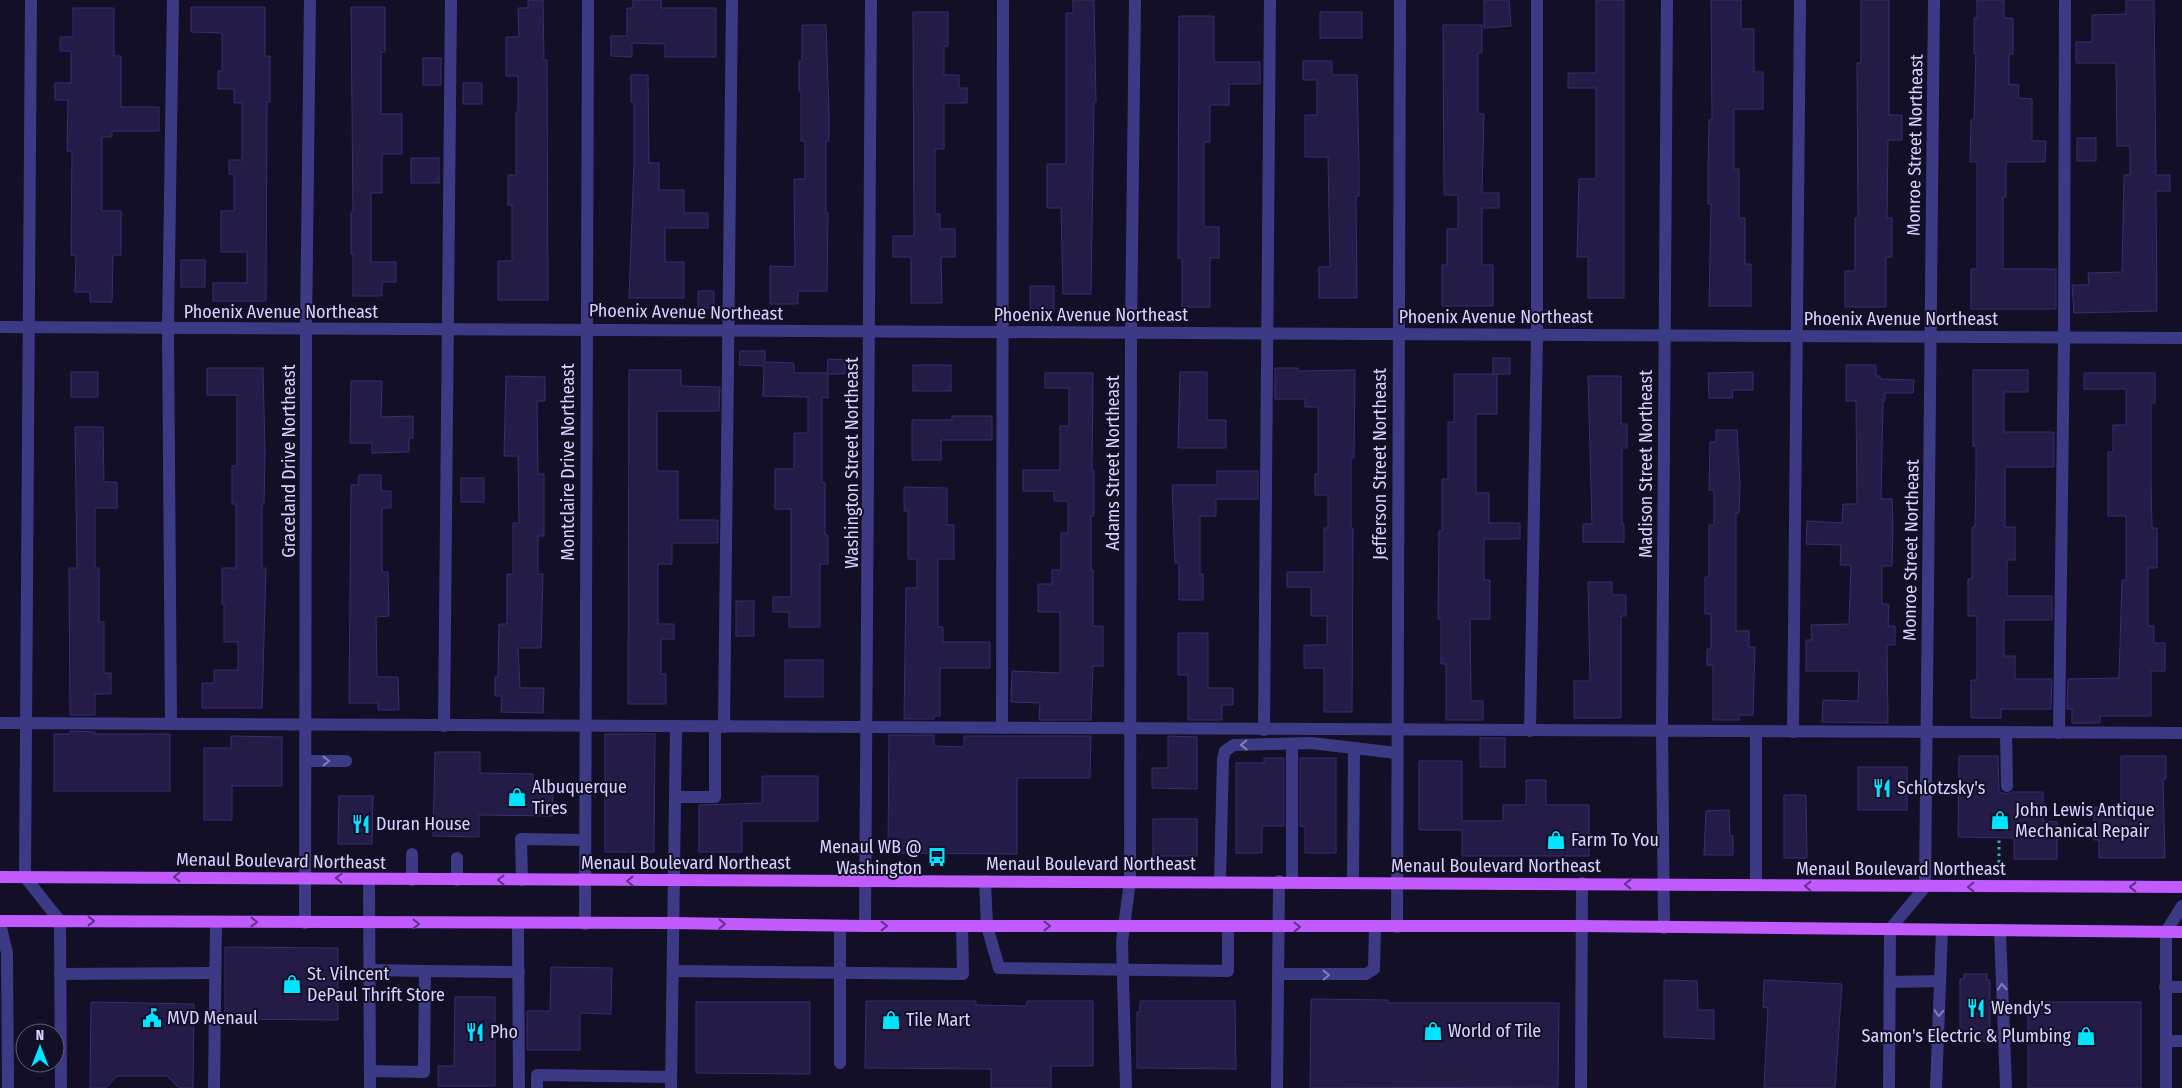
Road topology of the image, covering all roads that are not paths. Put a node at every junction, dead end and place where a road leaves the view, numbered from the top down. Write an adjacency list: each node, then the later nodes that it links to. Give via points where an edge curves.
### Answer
1 (31, 0): 18 (street)
2 (173, 0): 19 (street)
3 (310, 0): 20 (street, Graceland Drive Northeast)
4 (451, 0): 22 (street)
5 (588, 0): 21 (street, Montclaire Drive Northeast)
6 (732, 0): 23 (street)
7 (871, 0): 24 (street, Washington Street Northeast)
8 (1003, 0): 25 (street)
9 (1135, 0): 26 (street, Adams Street Northeast)
10 (1270, 0): 27 (street)
11 (1400, 0): 28 (street, Jefferson Street Northeast)
12 (1536, 0): 29 (street)
13 (1667, 0): 30 (street, Madison Street Northeast)
14 (1800, 0): 31 (street)
15 (1934, 0): 32 (street, Monroe Street Northeast)
16 (2065, 0): 33 (street)
17 (0, 327): 18 (street, Phoenix Avenue Northeast)
18 (30, 327): 19 (street, Phoenix Avenue Northeast); 36 (street)
19 (168, 329): 20 (street, Phoenix Avenue Northeast); 37 (street)
20 (306, 329): 22 (street, Phoenix Avenue Northeast); 38 (street, Graceland Drive Northeast)
21 (586, 329): 22 (street, Phoenix Avenue Northeast); 23 (street, Phoenix Avenue Northeast); 40 (street, Montclaire Drive Northeast)
22 (448, 330): 39 (street)
23 (730, 331): 24 (street, Phoenix Avenue Northeast); 42 (street)
24 (870, 331): 25 (street, Phoenix Avenue Northeast); 43 (street, Washington Street Northeast)
25 (1003, 332): 26 (street, Phoenix Avenue Northeast); 44 (street)
26 (1131, 333): 27 (street, Phoenix Avenue Northeast); 45 (street, Adams Street Northeast)
27 (1268, 333): 28 (street, Phoenix Avenue Northeast); 46 (street)
28 (1398, 334): 29 (street, Phoenix Avenue Northeast); 50 (street, Jefferson Street Northeast)
29 (1536, 335): 30 (street, Phoenix Avenue Northeast); 48 (street)
30 (1665, 335): 31 (street, Phoenix Avenue Northeast); 47 (street, Madison Street Northeast)
31 (1798, 336): 32 (street, Phoenix Avenue Northeast); 51 (street)
32 (1930, 337): 33 (street, Phoenix Avenue Northeast); 52 (street, Monroe Street Northeast)
33 (2064, 337): 34 (street, Phoenix Avenue Northeast); 54 (street)
34 (2182, 338)
35 (0, 724): 36 (street)
36 (27, 724): 37 (street); 67 (street)
37 (171, 724): 38 (street)
38 (306, 725): 39 (street); 59 (street, Graceland Drive Northeast)
39 (444, 726): 40 (street)
40 (586, 726): 41 (street); 63 (street, Montclaire Drive Northeast)
41 (676, 727): 42 (street); 62 (street)
42 (719, 727): 43 (street); 62 (street, via 715,797)
43 (868, 728): 44 (street); 75 (street, Washington Street Northeast)
44 (1002, 728): 45 (street)
45 (1130, 729): 46 (street); 79 (street, Adams Street Northeast)
46 (1264, 730): 50 (street)
47 (1662, 730): 48 (street); 49 (street); 83 (street, Madison Street Northeast)
48 (1530, 731): 50 (street)
49 (1756, 731): 51 (street); 84 (street)
50 (1397, 732): 58 (street, Jefferson Street Northeast)
51 (1793, 732): 52 (street)
52 (1926, 733): 53 (street); 85 (street, Monroe Street Northeast)
53 (2006, 733): 54 (street); 61 (street)
54 (2059, 733): 55 (street)
55 (2182, 734)
56 (1292, 744): 57 (street); 77 (street, one-way to 77, via 1234,745 1225,751); 78 (street)
57 (1354, 748): 58 (street); 80 (street)
58 (1397, 753): 81 (street, Jefferson Street Northeast)
59 (305, 761): 60 (street, one-way to 60); 68 (street, Graceland Drive Northeast)
60 (346, 761)
61 (2007, 786)
62 (675, 797): 74 (street)
63 (586, 840): 72 (street, via 521,839); 73 (street, Montclaire Drive Northeast)
64 (412, 854): 70 (street)
65 (457, 858): 71 (street)
66 (0, 877): 67 (main road, Menaul Boulevard Northeast)
67 (25, 877): 68 (main road, Menaul Boulevard Northeast, one-way to 67); 88 (street)
68 (305, 877): 69 (main road, Menaul Boulevard Northeast, one-way to 68); 91 (street, Graceland Drive Northeast)
69 (369, 879): 70 (main road, Menaul Boulevard Northeast); 93 (street)
70 (412, 880): 71 (main road, Menaul Boulevard Northeast)
71 (458, 880): 72 (main road, Menaul Boulevard Northeast, one-way to 71)
72 (522, 880): 73 (main road, Menaul Boulevard Northeast)
73 (585, 880): 74 (main road, Menaul Boulevard Northeast, one-way to 73); 95 (street, Montclaire Drive Northeast)
74 (674, 881): 75 (main road, Menaul Boulevard Northeast); 92 (street)
75 (866, 881): 76 (main road, Menaul Boulevard Northeast); 97 (street, Washington Street Northeast)
76 (985, 881): 79 (main road, Menaul Boulevard Northeast); 99 (street)
77 (1220, 881): 78 (main road, Menaul Boulevard Northeast); 79 (main road, Menaul Boulevard Northeast)
78 (1285, 881): 80 (main road, Menaul Boulevard Northeast); 103 (street)
79 (1130, 882): 100 (street, Adams Street Northeast)
80 (1353, 882): 81 (main road, Menaul Boulevard Northeast)
81 (1398, 883): 82 (main road, Menaul Boulevard Northeast); 105 (street, Jefferson Street Northeast)
82 (1582, 883): 83 (main road, Menaul Boulevard Northeast, one-way to 82); 101 (street)
83 (1663, 884): 84 (main road, Menaul Boulevard Northeast); 106 (street, Madison Street Northeast)
84 (1756, 885): 85 (main road, Menaul Boulevard Northeast, one-way to 84)
85 (1925, 887): 86 (main road, Menaul Boulevard Northeast, one-way to 85); 107 (street)
86 (2182, 887)
87 (2182, 906): 110 (street)
88 (60, 921): 89 (main road); 90 (main road, one-way to 90); 119 (street)
89 (0, 922): 132 (street, via 7,954)
90 (216, 922): 91 (main road, one-way to 91); 118 (street)
91 (305, 923): 93 (main road)
92 (673, 923): 95 (main road); 96 (main road, one-way to 96); 115 (street)
93 (370, 924): 94 (main road, one-way to 94); 112 (street)
94 (518, 924): 95 (main road); 116 (street)
95 (585, 924)
96 (840, 926): 97 (main road); 117 (street)
97 (865, 926): 98 (main road, one-way to 98)
98 (962, 926): 99 (main road); 117 (street, via 963,974)
99 (987, 926): 100 (main road, one-way to 100); 113 (street, via 999,968)
100 (1124, 926): 102 (main road); 113 (street, Adams Street Northeast)
101 (1582, 926): 105 (main road); 106 (main road); 139 (street)
102 (1228, 927): 103 (main road); 113 (street, via 1228,971)
103 (1278, 927): 104 (main road, one-way to 104); 120 (street)
104 (1375, 927): 105 (main road); 120 (street, one-way to 104, via 1366,974 1374,969)
105 (1397, 927)
106 (1664, 928): 107 (main road)
107 (1890, 930): 108 (main road); 122 (street)
108 (1942, 930): 109 (main road); 121 (street)
109 (2000, 930): 110 (main road); 142 (street, one-way to 109)
110 (2166, 932): 111 (main road); 123 (street)
111 (2182, 932)
112 (370, 970): 114 (street); 128 (street)
113 (1123, 970): 137 (street, Adams Street Northeast)
114 (425, 971): 116 (street); 128 (street, via 424,1072)
115 (673, 971): 117 (street); 131 (street)
116 (519, 972): 129 (street)
117 (840, 972): 127 (street)
118 (215, 973): 119 (street); 134 (street)
119 (60, 974): 133 (street)
120 (1278, 974): 138 (street)
121 (1940, 981): 122 (street); 141 (street, one-way to 141)
122 (1890, 982): 140 (street)
123 (2165, 987): 124 (street); 125 (street)
124 (2182, 987)
125 (2166, 1041): 126 (street); 143 (street)
126 (2182, 1041)
127 (840, 1063)
128 (370, 1071): 135 (street)
129 (519, 1075): 130 (street); 136 (street)
130 (537, 1082): 131 (street)
131 (671, 1082)
132 (8, 1088)
133 (61, 1088)
134 (214, 1088)
135 (370, 1088)
136 (519, 1088)
137 (1126, 1088)
138 (1277, 1088)
139 (1581, 1088)
140 (1888, 1088)
141 (1936, 1088)
142 (2006, 1088)
143 (2166, 1088)

